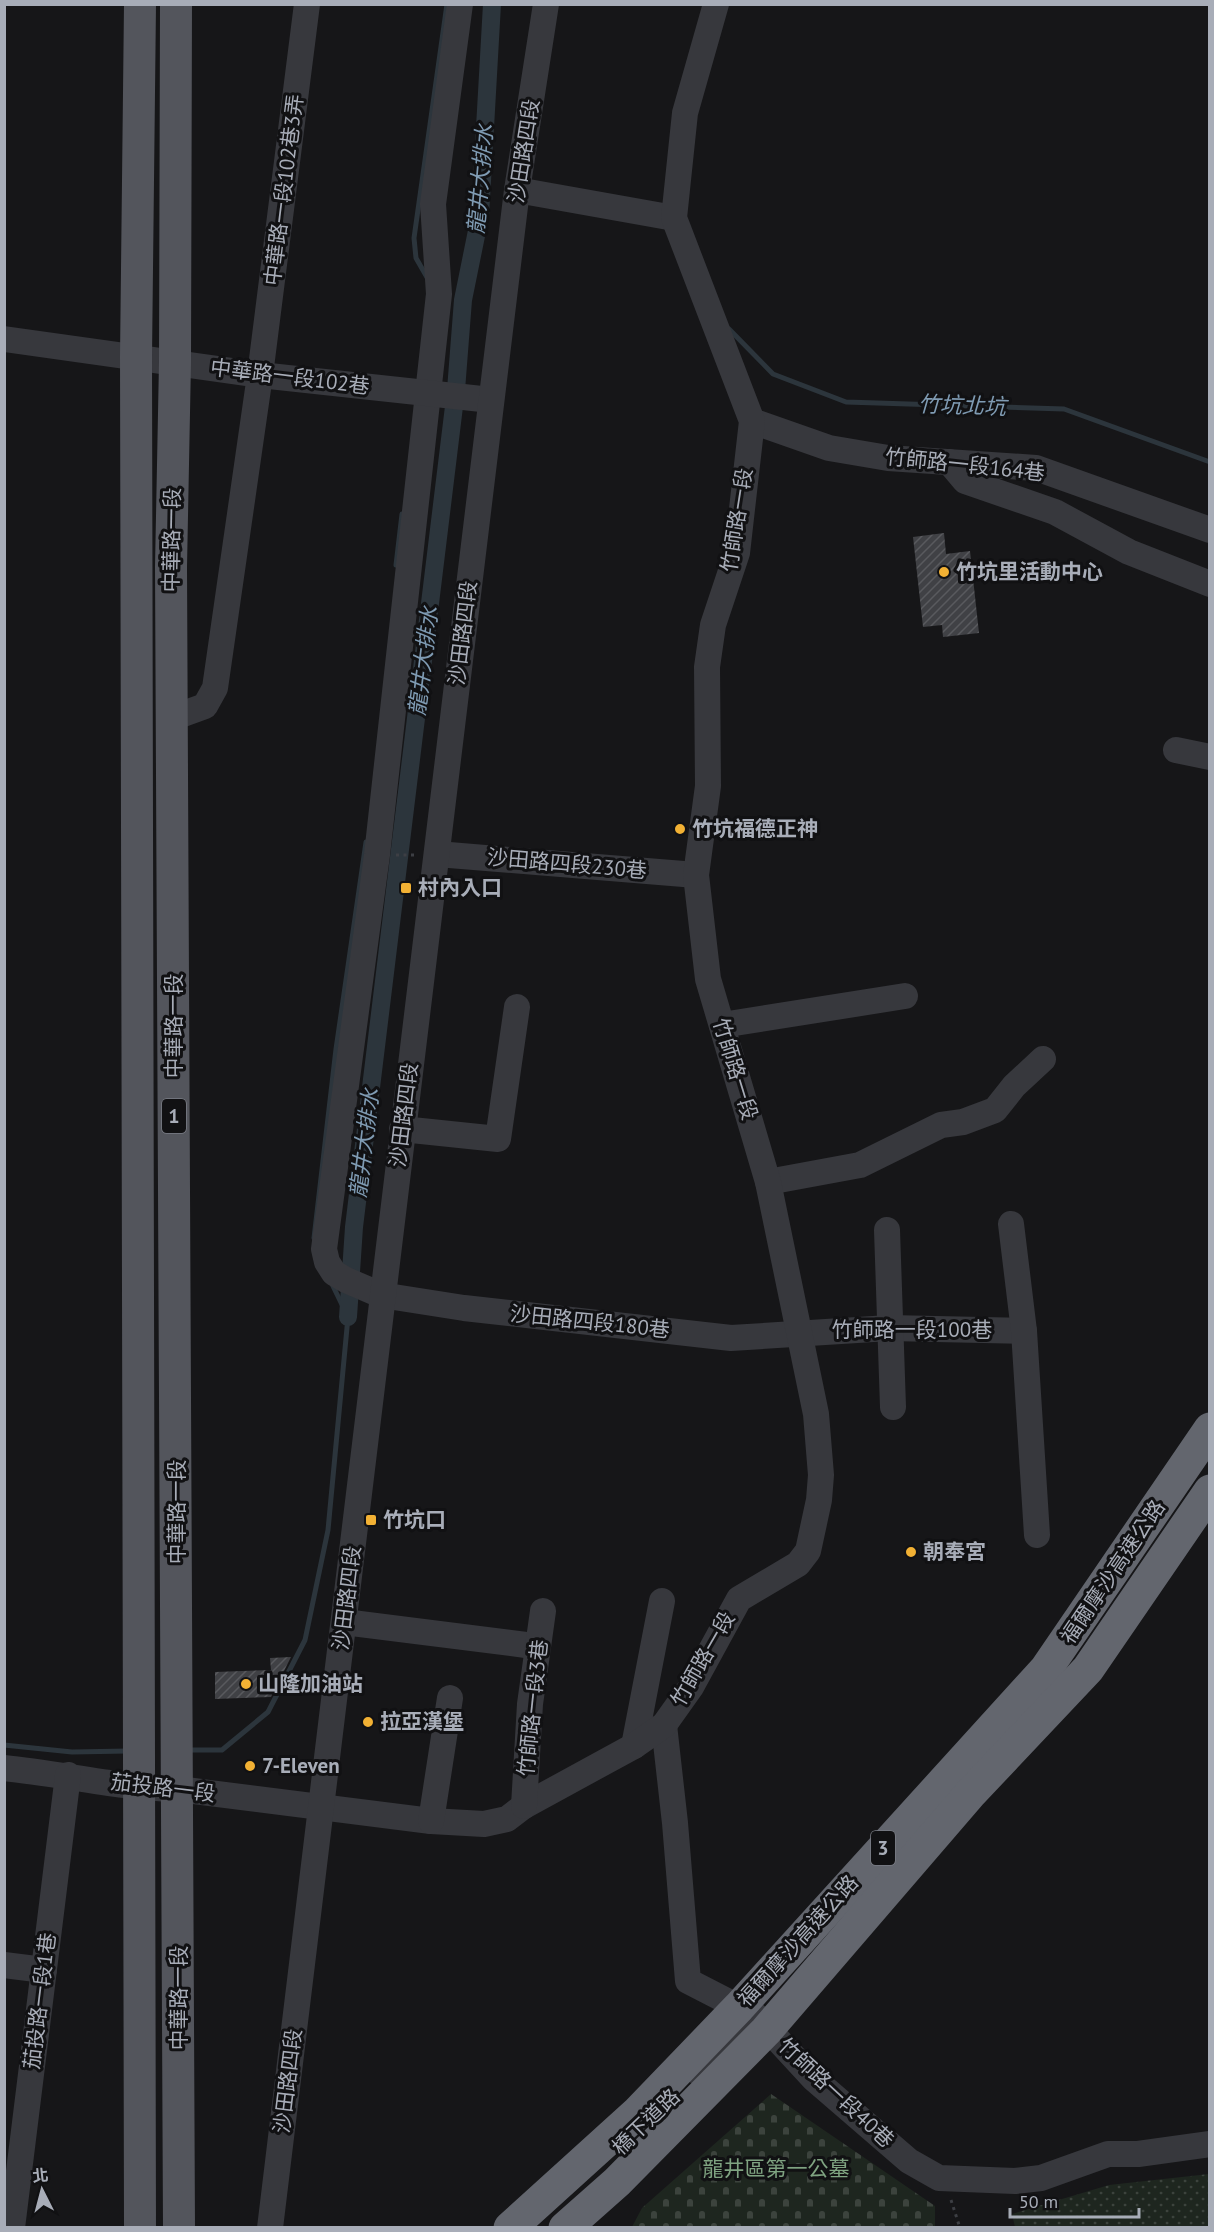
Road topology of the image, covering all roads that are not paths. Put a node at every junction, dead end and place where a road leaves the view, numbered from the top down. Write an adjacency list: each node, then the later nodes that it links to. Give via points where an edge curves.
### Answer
1 (140, 4): 10 (main road, 中華路一段 / 1)
2 (176, 4): 11 (main road, 中華路一段 / 1)
3 (307, 4): 12 (street, 中華路一段102巷3弄)
4 (460, 4): 13 (street, 沙田路四段180巷, via 433,204 440,294)
5 (546, 4): 7 (street, 沙田路四段)
6 (716, 4): 8 (street, 竹師路一段, via 685,113)
7 (517, 190): 8 (street); 14 (street, 沙田路四段)
8 (674, 218): 15 (street, 竹師路一段)
9 (4, 339): 10 (street, 中華路一段102巷)
10 (136, 357): 11 (street, 中華路一段102巷); 49 (main road, 中華路一段 / 1)
11 (175, 362): 12 (street, 中華路一段102巷); 19 (main road, 中華路一段 / 1)
12 (260, 375): 13 (street, 中華路一段102巷); 19 (street, 中華路一段102巷3弄, via 215,688 205,706)
13 (436, 395): 14 (street, 中華路一段102巷); 32 (street, 沙田路四段180巷, via 324,1249 334,1273)
14 (481, 399): 22 (street, 沙田路四段)
15 (752, 421): 16 (street, 竹師路一段164巷, via 829,448 888,458); 23 (street, 竹師路一段, via 737,553 713,625 707,667 708,786)
16 (949, 462): 17 (street, 竹師路一段164巷, via 1036,468); 18 (street, via 965,481 1055,512 1129,552)
17 (1209, 530)
18 (1209, 584)
19 (172, 718): 50 (main road, 中華路一段 / 1)
20 (1176, 750): 21 (street)
21 (1209, 757)
22 (430, 854): 23 (street, 沙田路四段230巷); 28 (street, 沙田路四段)
23 (696, 875): 26 (street, 竹師路一段, via 708,979)
24 (904, 996): 26 (street)
25 (517, 1007): 28 (street, via 498,1139)
26 (722, 1025): 29 (street, 竹師路一段)
27 (1043, 1059): 29 (street, via 995,1110 941,1125 860,1166)
28 (402, 1129): 32 (street, 沙田路四段)
29 (768, 1182): 35 (street, 竹師路一段)
30 (1011, 1224): 34 (street)
31 (887, 1230): 33 (street)
32 (381, 1295): 35 (street, 沙田路四段180巷, via 731,1338); 42 (street, 沙田路四段)
33 (889, 1328): 34 (street, 竹師路一段100巷); 35 (street, 竹師路一段100巷); 36 (street)
34 (1024, 1331): 39 (street)
35 (800, 1332): 45 (street, 竹師路一段, via 816,1414 821,1475 808,1551 798,1564 738,1599 691,1687)
36 (893, 1407)
37 (1209, 1430): 62 (highway, 福爾摩沙高速公路 / 3, bridge, via 1046,1669 731,2016 638,2112)
38 (1209, 1491): 64 (highway, 福爾摩沙高速公路 / 3, bridge, via 1088,1669 970,1794 766,2031 617,2182)
39 (1038, 1535)
40 (662, 1601): 46 (street)
41 (543, 1611): 51 (street, 竹師路一段3巷, via 530,1704)
42 (344, 1622): 43 (street); 52 (street, 沙田路四段)
43 (526, 1645)
44 (450, 1698): 53 (street)
45 (664, 1725): 46 (street, 竹師路一段); 56 (street, 竹師路一段40巷, via 688,1981)
46 (634, 1746): 51 (street, 竹師路一段)
47 (4, 1768): 48 (street, 茄投路一段)
48 (68, 1775): 49 (street, 茄投路一段); 55 (street, 茄投路一段1巷)
49 (141, 1788): 50 (street, 茄投路一段); 59 (main road, 中華路一段 / 1)
50 (178, 1789): 52 (street, 茄投路一段); 60 (main road, 中華路一段 / 1)
51 (524, 1806): 53 (street, 竹師路一段, via 507,1819 484,1824)
52 (322, 1809): 53 (street, 竹師路一段); 61 (street, 沙田路四段)
53 (431, 1821)
54 (4, 1965): 55 (street)
55 (44, 1970): 58 (street, 茄投路一段1巷)
56 (756, 2016): 57 (street, 竹師路一段40巷, via 814,2079 909,2161 939,2178 1041,2178 1108,2154); 63 (street, 橋下道路)
57 (1209, 2144)
58 (12, 2228)
59 (140, 2228)
60 (179, 2228)
61 (270, 2228)
62 (510, 2228)
63 (535, 2228)
64 (565, 2228)

